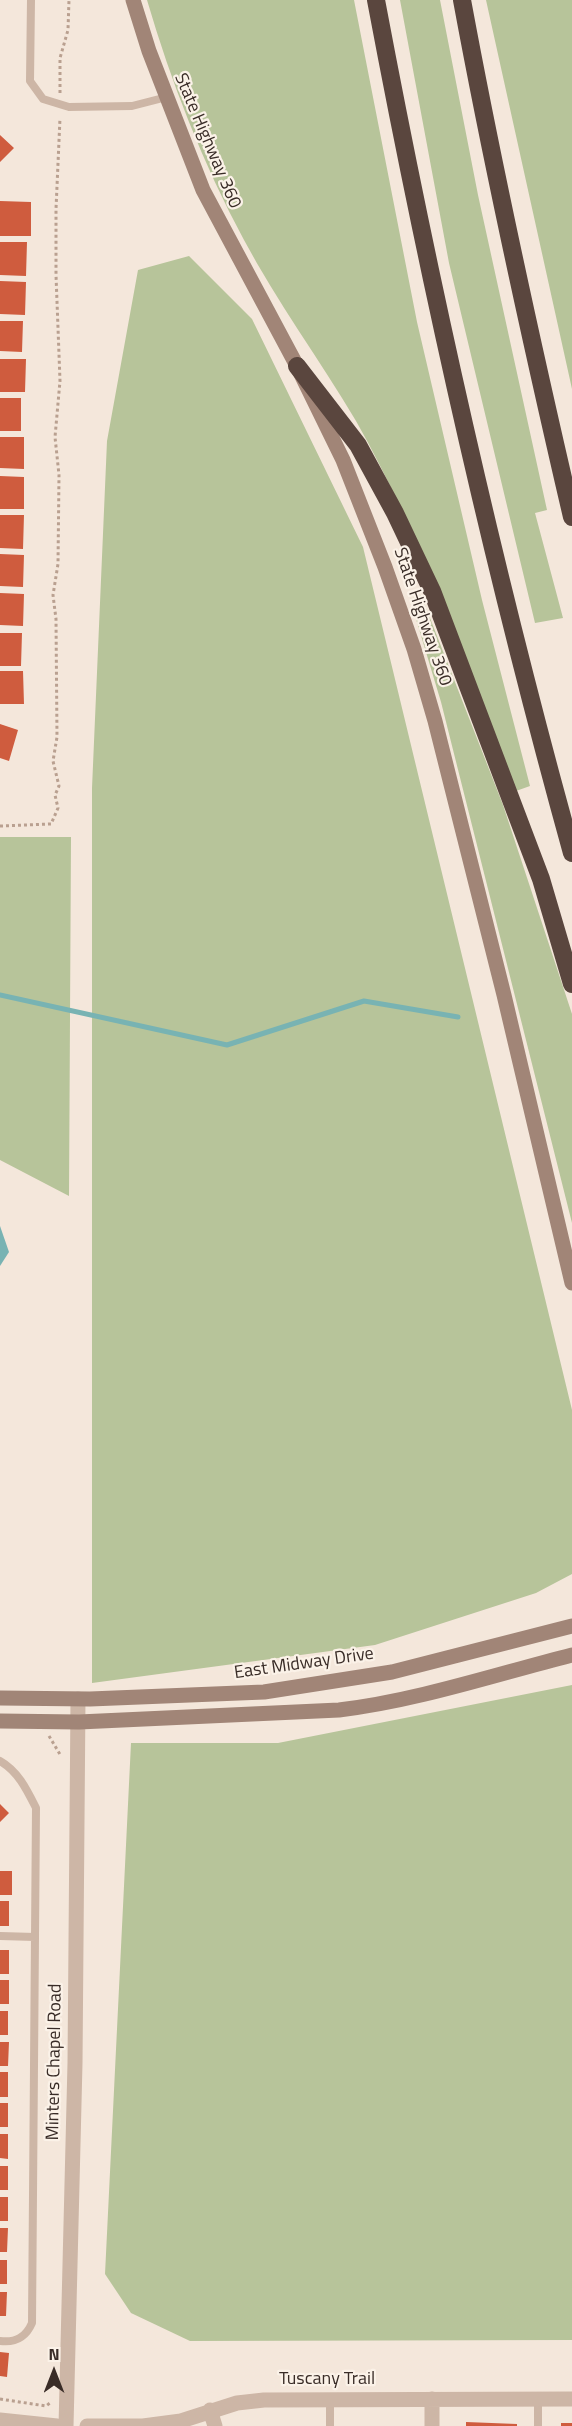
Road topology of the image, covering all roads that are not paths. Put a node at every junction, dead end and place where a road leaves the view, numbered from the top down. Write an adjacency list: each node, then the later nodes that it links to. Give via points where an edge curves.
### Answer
1 (31, 0): 5 (lane, via 30,81 43,99 69,107 132,106)
2 (133, 0): 5 (main road, State Highway 360)
3 (376, 0): 8 (highway, via 471,459)
4 (462, 0): 7 (highway, via 534,356)
5 (167, 97): 6 (main road, State Highway 360, via 203,190)
6 (297, 366): 9 (highway, via 358,445 432,591 541,879); 10 (main road, State Highway 360, via 343,460 414,649 492,949)
7 (572, 517)
8 (572, 853)
9 (572, 984)
10 (572, 1283)
11 (572, 1626): 14 (main road, East Midway Drive, via 392,1672 323,1684 264,1692)
12 (572, 1655): 16 (main road, via 366,1707)
13 (0, 1698): 14 (main road, East Midway Drive)
14 (78, 1699): 16 (street, Minters Chapel Road)
15 (0, 1721): 16 (main road)
16 (79, 1722): 28 (street, Minters Chapel Road)
17 (0, 1761): 19 (lane, via 26,1786 36,1809)
18 (0, 1936): 19 (lane)
19 (35, 1937): 20 (lane, via 32,2323 20,2339)
20 (0, 2341)
21 (432, 2399): 22 (street, Tuscany Trail); 24 (street, Tuscany Trail); 32 (street)
22 (538, 2399): 23 (street, Tuscany Trail); 33 (lane)
23 (572, 2399)
24 (330, 2400): 25 (street, Tuscany Trail, via 255,2401); 31 (lane)
25 (210, 2410): 29 (street, Tuscany Trail, via 181,2421 143,2426); 30 (street)
26 (0, 2420): 27 (street)
27 (57, 2426)
28 (66, 2426)
29 (87, 2426)
30 (215, 2426)
31 (330, 2426)
32 (432, 2426)
33 (537, 2426)

